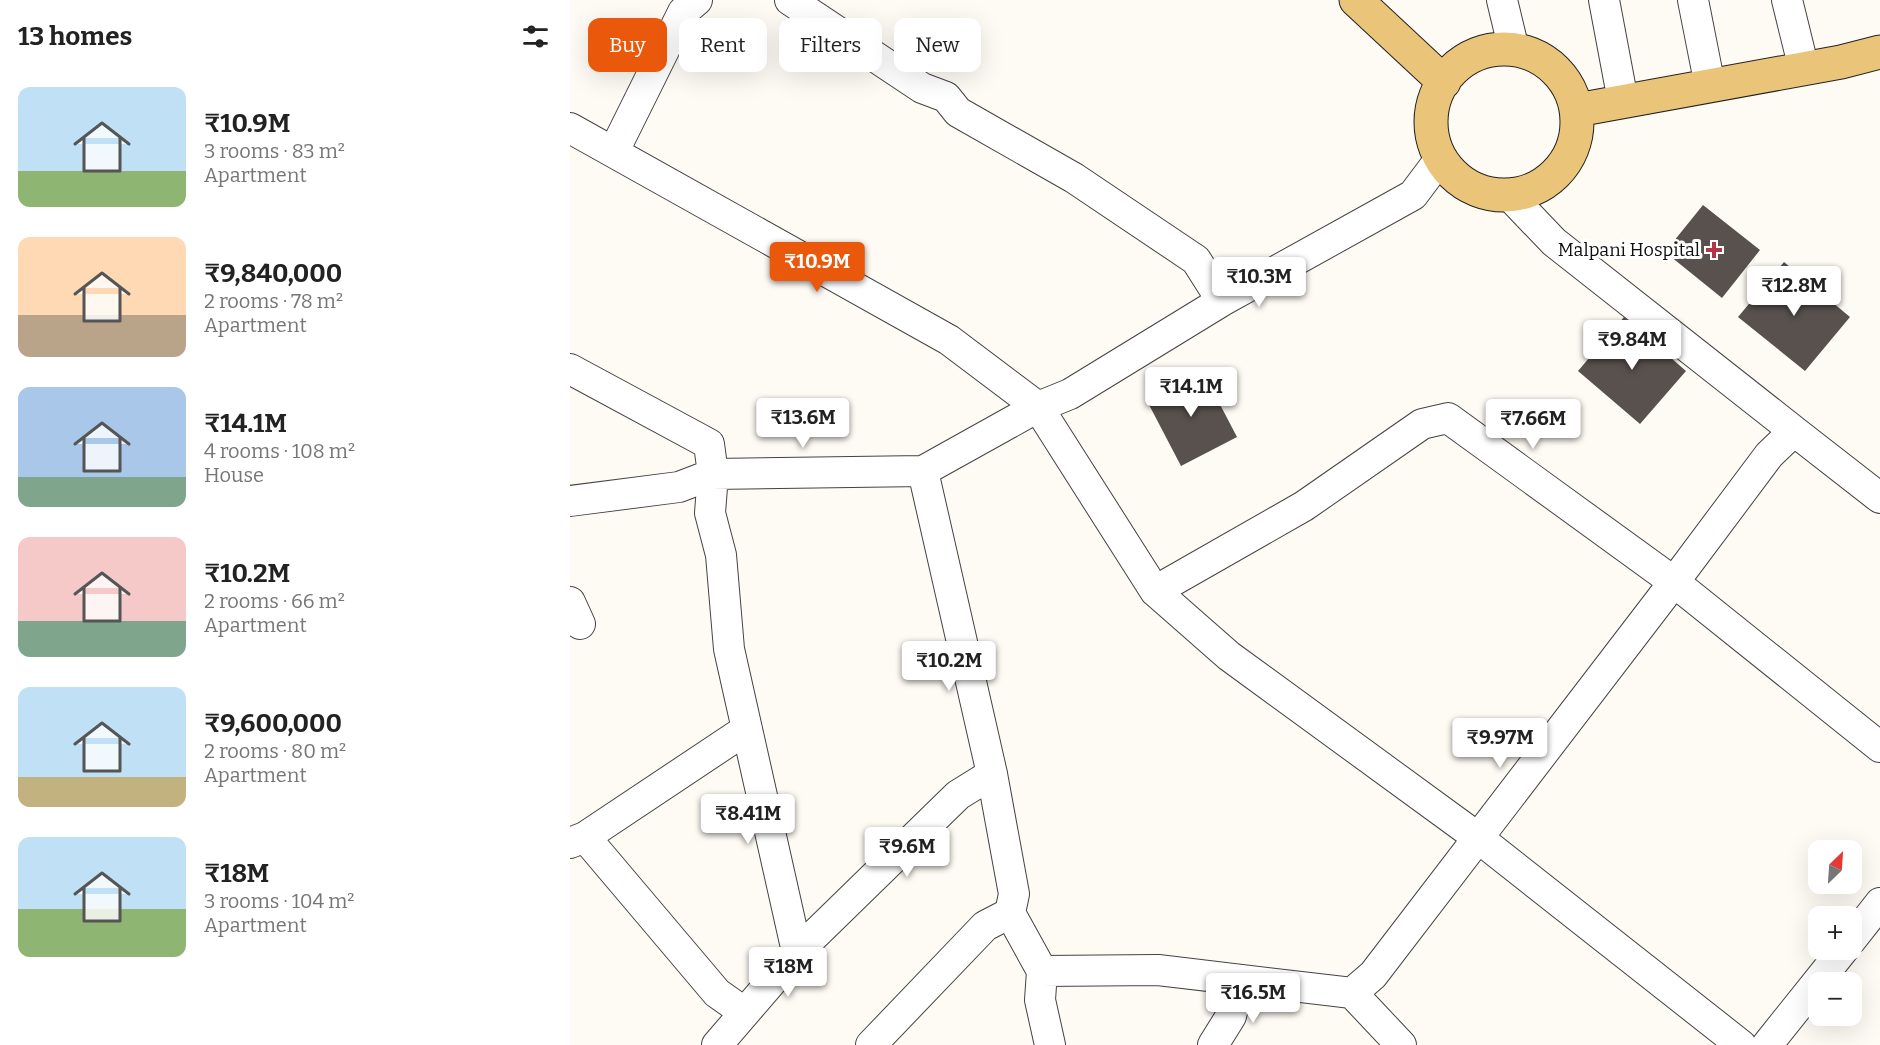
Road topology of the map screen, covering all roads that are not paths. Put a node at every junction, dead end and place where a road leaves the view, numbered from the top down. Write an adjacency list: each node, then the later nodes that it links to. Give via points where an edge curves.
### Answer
1 (790, 0): 19 (street, via 922,88 946,97 958,112 1074,178 1196,260)
2 (1356, 0): 11 (main road)
3 (1502, 0): 8 (street)
4 (1604, 0): 13 (street)
5 (1693, 0): 12 (street)
6 (1787, 0): 10 (street)
7 (682, 4): 16 (street)
8 (1514, 50): 11 (main road, via 1482,52 1454,69); 14 (main road, via 1538,58 1557,72)
9 (1880, 52): 10 (main road)
10 (1804, 69): 12 (main road)
11 (1444, 82): 17 (main road, via 1435,96 1431,119 1433,144)
12 (1710, 86): 13 (main road)
13 (1623, 101): 14 (main road)
14 (1577, 110): 18 (main road, via 1576,134 1564,164 1541,186)
15 (570, 128): 16 (street)
16 (614, 151): 21 (street, via 949,340)
17 (1440, 159): 18 (main road, via 1462,183 1493,195); 19 (street, via 1413,195)
18 (1509, 195): 22 (street, via 1554,242)
19 (1222, 301): 21 (street, via 1070,394)
20 (570, 369): 24 (street, via 709,444)
21 (1038, 407): 23 (street); 28 (street)
22 (1794, 431): 25 (street); 27 (street, via 1769,455)
23 (923, 471): 24 (street); 31 (street)
24 (714, 474): 26 (street, via 680,487); 29 (street, via 710,513 721,555 729,649)
25 (1880, 498)
26 (570, 501)
27 (1674, 582): 28 (street, via 1448,418 1422,424 1304,506); 30 (street); 32 (street)
28 (1155, 591): 32 (street, via 1229,656)
29 (747, 729): 33 (street); 37 (street)
30 (1880, 747)
31 (992, 774): 35 (street, via 1014,894); 37 (street, via 958,795)
32 (1477, 837): 41 (street, via 1373,975); 48 (street)
33 (577, 840): 42 (street, via 717,993)
34 (1880, 903): 36 (street)
35 (1010, 913): 39 (street); 44 (street, via 985,926)
36 (1862, 926)
37 (796, 952): 42 (street)
38 (1835, 960): 49 (street)
39 (1042, 971): 40 (street, via 1158,970); 45 (street, via 1040,1000)
40 (1240, 981): 41 (street); 46 (street, via 1231,1016)
41 (1352, 993): 47 (street)
42 (744, 1012): 43 (street)
43 (717, 1045)
44 (872, 1045)
45 (1050, 1045)
46 (1213, 1045)
47 (1401, 1045)
48 (1741, 1045)
49 (1767, 1045)

